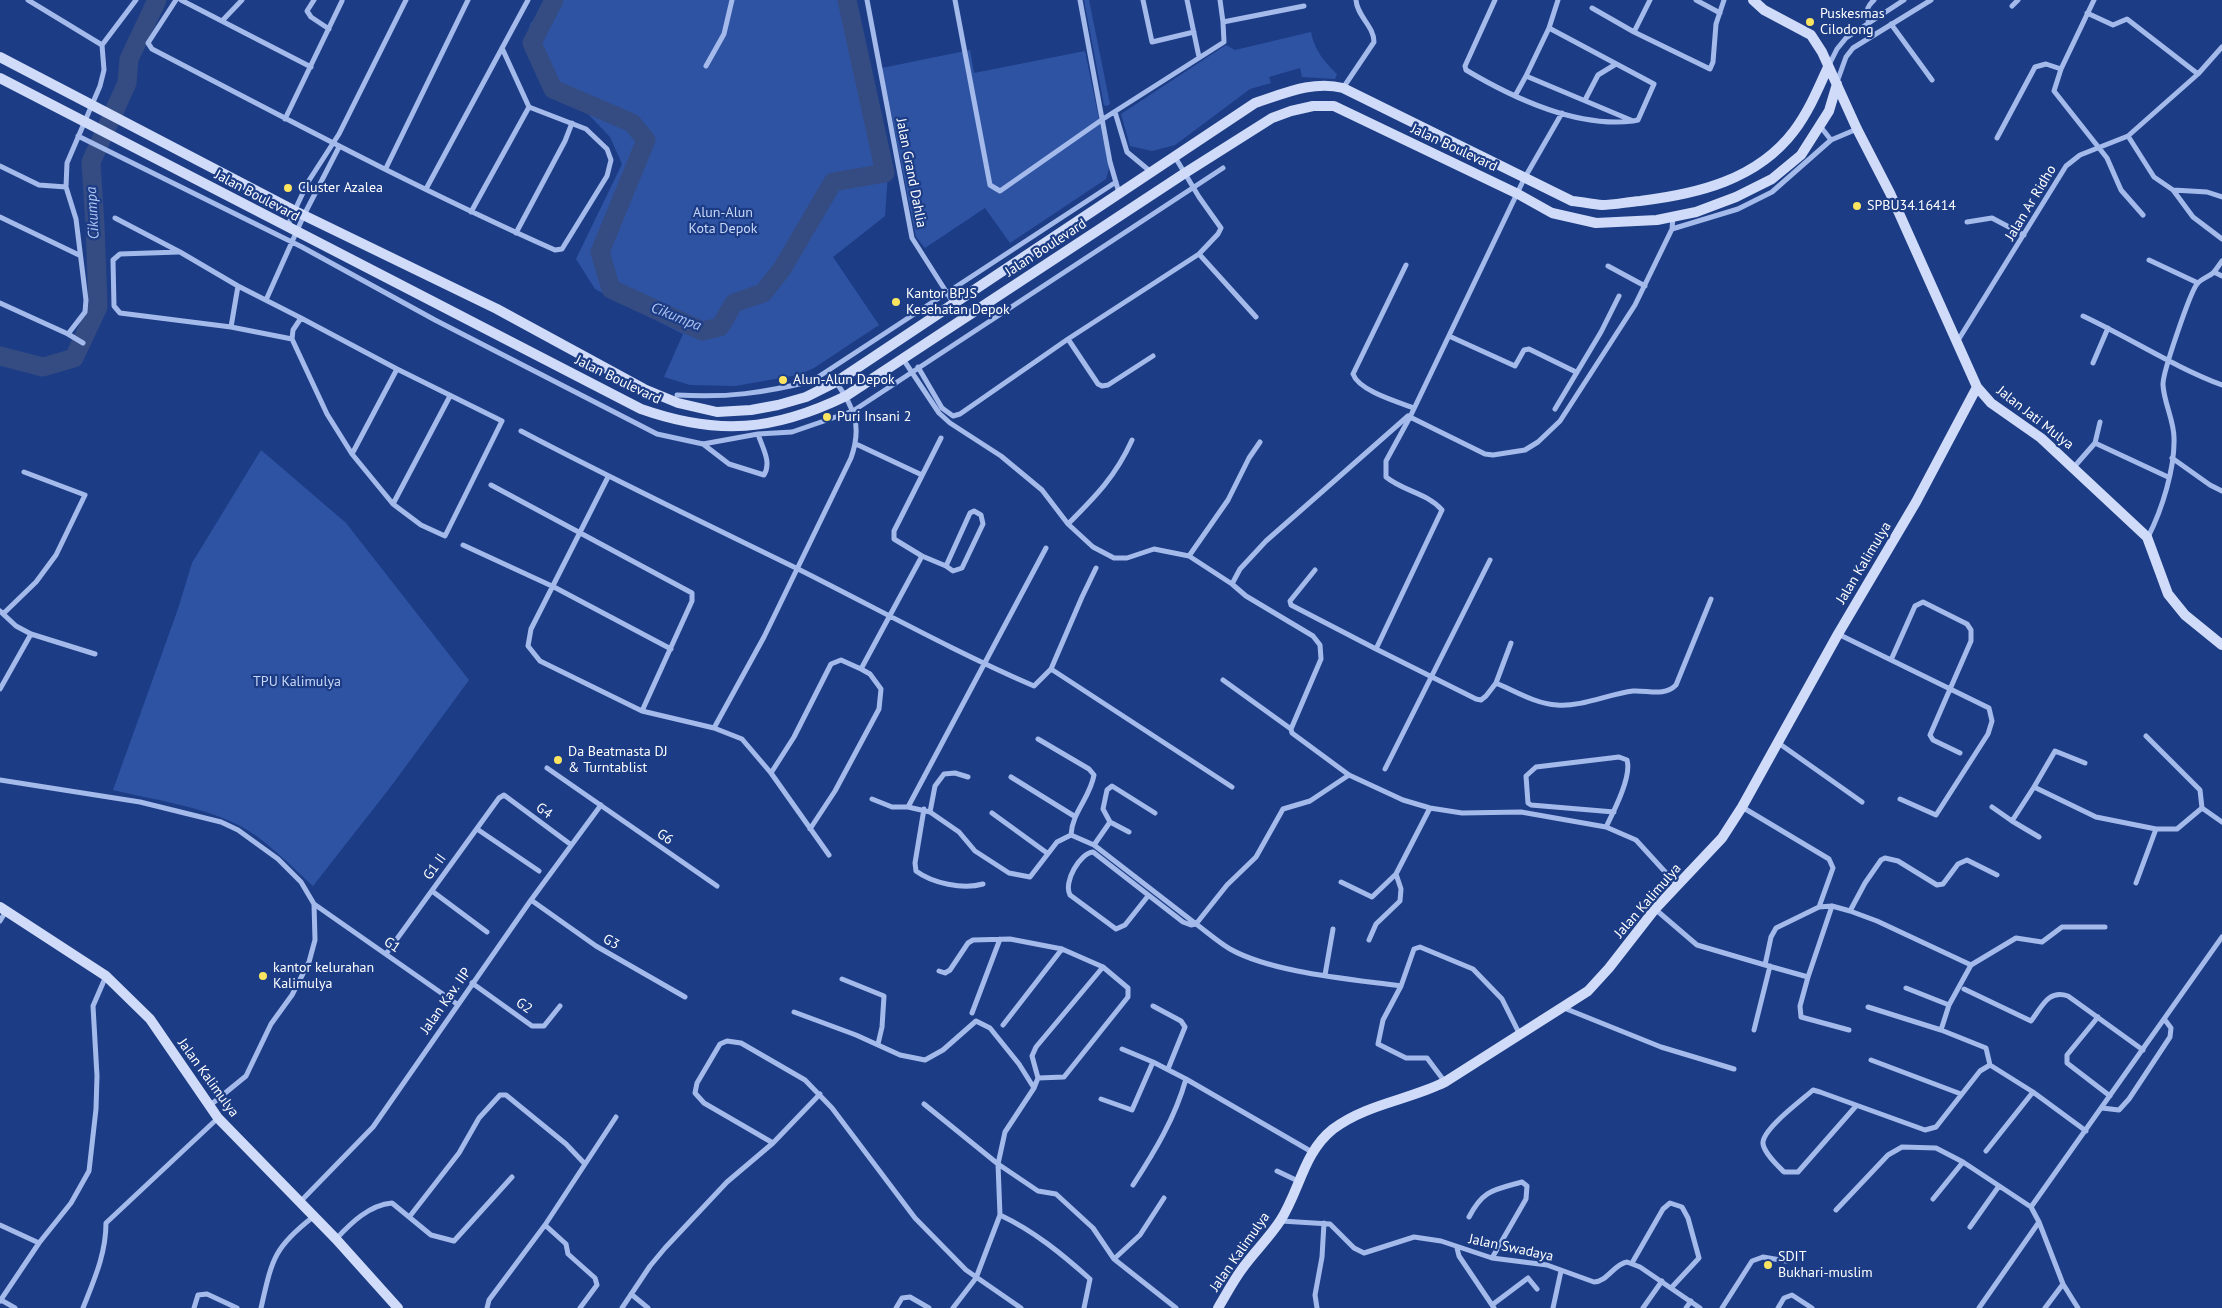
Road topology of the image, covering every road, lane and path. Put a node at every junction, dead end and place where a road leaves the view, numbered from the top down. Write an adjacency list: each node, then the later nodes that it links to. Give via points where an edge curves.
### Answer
1 (28, 0): 44 (street)
2 (136, 0): 44 (street)
3 (176, 0): 68 (street, via 148,44 152,49)
4 (181, 0): 36 (street)
5 (242, 0): 36 (street)
6 (314, 0): 40 (street, via 307,11)
7 (348, 0): 30 (street)
8 (406, 0): 79 (street)
9 (468, 0): 84 (street)
10 (528, 0): 45 (street)
11 (732, 0): 50 (street, via 724,34)
12 (867, 0): 122 (street, Jalan Grand Dahlia, via 912,238)
13 (955, 0): 69 (street, via 990,185 1000,191)
14 (1080, 0): 69 (street)
15 (1143, 0): 42 (street, via 1152,42)
16 (1187, 0): 42 (street)
17 (1220, 0): 37 (street)
18 (1356, 0): 59 (street, via 1374,35 1374,42)
19 (1495, 0): 60 (street, via 1465,66 1471,73)
20 (1558, 0): 41 (street)
21 (1650, 0): 43 (street)
22 (1696, 0): 34 (street)
23 (1724, 0): 34 (street)
24 (1753, 0): 52 (main road, Jalan Jati Mulya, via 1764,10 1812,35)
25 (1874, 0): 38 (street, via 1867,10)
26 (1904, 0): 38 (street)
27 (1930, 0): 39 (street)
28 (2018, 0): 32 (street)
29 (2094, 0): 35 (street)
30 (341, 1): 40 (street)
31 (1304, 6): 37 (street)
32 (2012, 6)
33 (1592, 8): 43 (street)
34 (1720, 13): 43 (street, via 1710,70)
35 (2087, 13): 53 (street); 54 (street, via 2113,25 2127,19)
36 (222, 21): 51 (street)
37 (1224, 22): 48 (street, via 1224,42)
38 (1869, 23): 52 (street, via 1846,38 1836,49)
39 (1891, 24): 57 (street); 58 (street, via 1853,48 1846,57)
40 (329, 28): 51 (street)
41 (1549, 28): 49 (street); 55 (street)
42 (1194, 32): 48 (street)
43 (1634, 32)
44 (102, 45): 62 (street, via 104,70)
45 (502, 48): 63 (street); 92 (street)
46 (2222, 48): 54 (street, Jalan Ar Ridho)
47 (0, 56): 62 (main road, Jalan Boulevard)
48 (1199, 57): 65 (street)
49 (1616, 64): 61 (street, via 1598,75); 70 (street, via 1654,84 1639,119)
50 (706, 66)
51 (311, 67): 68 (street)
52 (1828, 67): 58 (main road, Jalan Jati Mulya); 88 (main road, Jalan Boulevard, via 1813,101 1794,131 1773,154 1752,170 1725,182 1680,196 1602,205 1572,201)
53 (2061, 69): 77 (street, via 2046,64 2035,67); 81 (street, via 2054,91)
54 (2198, 74): 76 (street, Jalan Ar Ridho)
55 (1526, 76): 60 (street); 61 (street)
56 (0, 78): 71 (main road, Jalan Boulevard)
57 (1932, 80)
58 (1837, 84): 64 (main road, Jalan Boulevard); 66 (main road, Jalan Jati Mulya)
59 (1343, 88): 82 (main road, Jalan Boulevard, via 1330,85 1302,88 1255,103); 88 (main road, Jalan Boulevard)
60 (1516, 96): 67 (street)
61 (1586, 100): 70 (street)
62 (92, 105): 71 (street); 98 (main road, Jalan Boulevard)
63 (529, 107): 72 (street); 97 (street)
64 (1830, 111): 66 (main road); 73 (main road, Jalan Boulevard)
65 (1115, 112): 69 (street); 86 (street, via 1127,152)
66 (1849, 112): 74 (main road, Jalan Jati Mulya)
67 (1562, 113): 70 (street, via 1593,121); 88 (street)
68 (285, 119): 79 (street)
69 (1103, 119): 89 (street)
70 (1633, 121)
71 (85, 122): 75 (street); 105 (main road, Jalan Boulevard)
72 (572, 123): 106 (street); 106 (street, via 586,129 607,149 612,160 607,176 562,249 555,250)
73 (1820, 126): 78 (street); 102 (main road, Jalan Boulevard, via 1801,155 1772,179 1736,197)
74 (1857, 129): 78 (street); 137 (main road, Jalan Jati Mulya, via 1890,193)
75 (78, 136): 91 (street, via 67,163); 109 (street)
76 (2128, 136): 81 (street, Jalan Ar Ridho); 93 (street, via 2154,177)
77 (1997, 138)
78 (1831, 140): 104 (street, via 1772,192 1738,209)
79 (332, 143): 80 (street); 98 (street, via 308,182)
80 (339, 147): 84 (street); 98 (street)
81 (2098, 148): 99 (street, via 2107,158 2121,190); 107 (street, Jalan Ar Ridho, via 2080,155 2066,166)
82 (1175, 157): 86 (main road, Jalan Boulevard); 87 (street)
83 (0, 166): 91 (street, via 39,185)
84 (386, 168): 92 (street)
85 (1223, 168): 90 (street)
86 (1151, 172): 94 (main road, Jalan Boulevard)
87 (1185, 173): 90 (street); 95 (main road, Jalan Boulevard, via 1272,118 1313,106 1334,106); 139 (main road, Jalan Boulevard)
88 (1524, 179): 95 (street)
89 (1116, 182): 94 (street); 122 (street)
90 (1193, 186): 112 (street, via 1221,228); 142 (street)
91 (66, 187): 111 (street, via 76,219)
92 (426, 189): 97 (street)
93 (2173, 190): 96 (street, via 2207,192); 108 (street, via 2193,217)
94 (1119, 193): 126 (main road, Jalan Boulevard)
95 (1518, 194): 102 (main road, Jalan Boulevard, via 1552,213 1596,223); 133 (street)
96 (2222, 197)
97 (472, 212): 106 (street)
98 (300, 213): 105 (street); 105 (street); 146 (main road, Jalan Boulevard, via 497,309 644,389 678,403 717,412 751,410 806,397)
99 (2143, 215)
100 (0, 217): 111 (street)
101 (116, 218): 110 (street)
102 (1673, 218): 104 (street)
103 (1968, 222): 107 (street, via 1992,218)
104 (1672, 229): 121 (street)
105 (292, 230): 109 (street); 151 (main road, Jalan Boulevard, via 641,409 666,418 715,427 744,427 797,417)
106 (516, 233)
107 (2024, 235): 137 (street, Jalan Ar Ridho)
108 (2222, 239)
109 (292, 243): 124 (street); 162 (street, via 657,434)
110 (180, 252): 120 (street); 130 (street, via 120,254 113,260 114,306 120,313 130,315)
111 (80, 254): 132 (street, via 85,312)
112 (1199, 254): 128 (street); 135 (street)
113 (2149, 260): 119 (street)
114 (2222, 261): 117 (street)
115 (1406, 265): 154 (street, via 1353,374 1367,389)
116 (1608, 266): 121 (street)
117 (2214, 272): 118 (street); 119 (street)
118 (2222, 276)
119 (2198, 283): 140 (street)
120 (238, 286): 124 (street); 130 (street)
121 (1645, 286): 154 (street, via 1560,421 1526,450 1485,454)
122 (946, 294): 126 (street, Jalan Grand Dahlia); 149 (street, via 812,381 766,392 728,396)
123 (1619, 296): 145 (street)
124 (266, 300): 129 (street)
125 (0, 303): 132 (street)
126 (954, 304): 146 (main road, Jalan Boulevard)
127 (2083, 316): 131 (street)
128 (1256, 317)
129 (301, 318): 134 (street, via 293,330); 143 (street)
130 (231, 327): 134 (street)
131 (2108, 328): 140 (street); 141 (street)
132 (68, 334): 136 (street)
133 (1449, 336): 145 (street, via 1515,366 1524,350 1528,349); 154 (street)
134 (292, 339): 164 (street, via 327,414)
135 (1068, 339): 138 (street, via 1102,386); 142 (street, via 953,416 942,408)
136 (83, 343)
137 (1956, 343): 148 (main road, Jalan Jati Mulya)
138 (1152, 356)
139 (903, 358): 144 (street); 151 (main road, Jalan Boulevard)
140 (2168, 360): 147 (street, via 2191,374); 165 (street, via 2162,384 2174,437)
141 (2093, 363)
142 (918, 367): 144 (street)
143 (397, 370): 150 (street); 164 (street)
144 (912, 372): 153 (street); 174 (street, via 939,413 1001,456 1042,490)
145 (1576, 372): 152 (street)
146 (836, 382): 151 (street)
147 (2222, 385)
148 (1977, 387): 166 (main road, Jalan Jati Mulya, via 1991,403 2041,438); 192 (main road, Jalan Kalimulya, via 1916,502)
149 (677, 395)
150 (450, 396): 173 (street); 173 (street, via 502,421 445,536)
151 (846, 396): 153 (street)
152 (1555, 409)
153 (853, 411): 157 (street, via 792,432); 163 (street, via 857,421)
154 (1412, 413): 186 (street, via 1266,541 1240,569); 196 (street, via 1386,461 1386,477 1431,500 1442,510)
155 (2100, 422): 161 (street)
156 (521, 431): 169 (street)
157 (758, 434): 162 (street); 162 (street, via 767,460 768,468 764,475 729,464)
158 (942, 438): 168 (street)
159 (1132, 440): 174 (street, via 1104,489)
160 (1260, 442): 180 (street, via 1228,500)
161 (2095, 443): 166 (street); 170 (street)
162 (703, 444)
163 (856, 444): 168 (street); 184 (street)
164 (352, 454): 173 (street)
165 (2172, 458): 170 (street); 172 (street)
166 (2074, 467): 176 (main road, Jalan Jati Mulya)
167 (24, 472): 189 (street, via 85,495 56,555 36,582)
168 (922, 476): 179 (street, via 893,536 898,543)
169 (608, 477): 175 (street); 184 (street)
170 (2168, 477): 176 (street, via 2158,517)
171 (491, 485): 175 (street)
172 (2222, 491)
173 (393, 504)
174 (1068, 524): 180 (street, via 1093,547 1114,558 1127,558 1154,549)
175 (581, 532): 187 (street); 195 (street, via 692,593 692,601)
176 (2148, 537): 194 (main road, Jalan Jati Mulya, via 2168,594 2185,615)
177 (463, 545): 187 (street)
178 (1046, 548): 199 (street)
179 (922, 556): 182 (street); 190 (street)
180 (1189, 556): 186 (street)
181 (1490, 560): 202 (street)
182 (946, 566): 182 (street, via 953,571 962,568 983,524 981,515 974,511 970,513)
183 (1096, 568): 201 (street)
184 (797, 569): 190 (street); 208 (street)
185 (1315, 570): 196 (street, via 1290,601 1291,605)
186 (1232, 584): 209 (street, via 1246,596 1313,636 1320,645 1321,659)
187 (554, 587): 195 (street); 207 (street, via 531,629 528,646 540,661)
188 (1711, 598): 204 (street, via 1676,685 1670,691 1632,691 1559,706)
189 (2, 612): 191 (street, via 16,626)
190 (888, 616): 199 (street); 200 (street)
191 (31, 634): 197 (street); 205 (street)
192 (1838, 634): 198 (street); 212 (main road, Jalan Kalimulya)
193 (1511, 643): 204 (street)
194 (2222, 645)
195 (671, 649): 207 (street)
196 (1376, 649): 202 (street)
197 (95, 654)
198 (1891, 660): 206 (street); 206 (street, via 1915,606 1922,602 1967,624 1971,630 1971,641)
199 (983, 664): 201 (street, via 1035,686); 229 (street)
200 (860, 669): 217 (street, via 841,660 831,664 794,737); 245 (street, via 870,674 881,689 879,708 835,791)
201 (1051, 669): 222 (street)
202 (1430, 678): 204 (street, via 1476,700 1486,696); 216 (street)
203 (1223, 680): 209 (street)
204 (1496, 683)
205 (0, 687)
206 (1949, 690): 213 (street, via 1930,735 1933,740); 226 (street, via 1989,708 1992,721 1988,734 1936,815)
207 (642, 712): 208 (street)
208 (714, 728): 217 (street, via 742,739)
209 (1291, 729): 218 (street, via 1292,734)
210 (2146, 736): 233 (street, via 2200,790)
211 (1038, 739): 239 (street, via 1089,768 1094,776 1093,785)
212 (1777, 742): 227 (street); 230 (main road, Jalan Kalimulya)
213 (1960, 753)
214 (2085, 763): 223 (street, via 2055,752)
215 (547, 768): 228 (street, G6)
216 (1385, 770)
217 (771, 773): 245 (street)
218 (1349, 775): 232 (street, via 1403,800); 272 (street, via 1310,801 1283,809 1256,857 1227,885)
219 (968, 777): 235 (street, via 944,774 936,786)
220 (1011, 777): 239 (street)
221 (0, 780): 265 (street, via 140,802 221,822 238,830 278,859 300,882)
222 (1232, 786)
223 (2034, 787): 240 (street); 246 (street, via 2096,817)
224 (504, 795): 244 (street, G1 II); 250 (street, G4)
225 (872, 799): 229 (street, via 892,807)
226 (1900, 799)
227 (1862, 802)
228 (601, 806): 250 (street, Jalan Kav. IIP); 260 (street, G6)
229 (908, 807): 234 (street)
230 (1742, 807): 261 (main road, Jalan Kalimulya, via 1722,838); 267 (street, via 1829,860 1833,868)
231 (1992, 807): 240 (street)
232 (1430, 808): 243 (street, via 1462,813 1521,812); 255 (street)
233 (2202, 808): 242 (street); 246 (street, via 2176,828)
234 (924, 809): 235 (street); 259 (street, via 916,871 926,878 973,887)
235 (930, 812): 252 (street, via 959,832 975,851 1009,873 1030,876)
236 (1614, 812): 236 (street, via 1531,805 1526,793 1526,776 1536,767 1622,757 1628,760 1630,768); 243 (street)
237 (992, 813): 252 (street)
238 (1156, 813): 241 (street, via 1112,786 1106,790 1103,809)
239 (1074, 816): 248 (street)
240 (2012, 821): 249 (street)
241 (1110, 822): 247 (street); 251 (street)
242 (2222, 822)
243 (1606, 827): 261 (street, via 1636,840)
244 (477, 829): 254 (street); 262 (street, G1 II)
245 (810, 829): 253 (street)
246 (2156, 829): 258 (street)
247 (1129, 832)
248 (1071, 835): 251 (street); 252 (street, via 1057,842)
249 (2039, 837)
250 (570, 844): 264 (street, Jalan Kav. IIP)
251 (1094, 845): 272 (street)
252 (1047, 853)
253 (829, 855)
254 (539, 871)
255 (1396, 874): 257 (street, via 1372,897); 278 (street, via 1401,889 1400,901 1376,924)
256 (1997, 875): 270 (street, via 1967,860 1958,864 1944,884 1937,885 1898,861 1885,858 1872,872)
257 (1340, 882)
258 (2136, 883)
259 (983, 884)
260 (717, 886)
261 (1679, 886): 269 (main road, Jalan Kalimulya)
262 (432, 891): 275 (street); 280 (street, G1 II)
263 (1148, 896): 263 (street, via 1093,852 1087,854 1068,879 1070,895 1116,929 1126,925); 272 (street, via 1183,922)
264 (531, 900): 289 (street, Jalan Kav. IIP); 293 (street, G3, via 596,946)
265 (314, 904): 280 (street, G1); 328 (street, via 315,940 292,995 271,1024 246,1076)
266 (1832, 906): 267 (street); 270 (street); 287 (street)
267 (1819, 907): 282 (street, via 1776,928 1771,937)
268 (3, 909): 271 (street); 286 (main road, Jalan Kalimulya)
269 (1655, 910): 282 (street, via 1697,945); 299 (main road, Jalan Kalimulya, via 1588,991)
270 (1850, 911): 281 (street)
271 (0, 921)
272 (1196, 924): 285 (street, via 1230,949 1265,963)
273 (2105, 927): 281 (street, via 2062,927 2042,942 2016,938)
274 (1332, 929): 285 (street)
275 (488, 932)
276 (2222, 937): 303 (street)
277 (1000, 938): 279 (street); 284 (street, via 973,940 950,970 945,973); 301 (street)
278 (1369, 940)
279 (1062, 949): 283 (street); 304 (street)
280 (386, 954): 294 (street, G1)
281 (1971, 965): 295 (street)
282 (1768, 966): 287 (street); 305 (street)
283 (1103, 967): 317 (street, via 1036,1047 1032,1056); 317 (street, via 1128,988 1128,998 1064,1077)
284 (939, 971)
285 (1326, 975): 290 (street)
286 (106, 976): 328 (main road, Jalan Kalimulya, via 150,1019); 360 (street, via 93,1006 97,1084 89,1171 71,1203)
287 (1808, 977): 306 (street, via 1800,1006 1801,1017)
288 (842, 979): 309 (street, via 884,996)
289 (472, 983): 294 (street, Jalan Kav. IIP); 296 (street, G2, via 532,1026 544,1026)
290 (1401, 986): 308 (street, via 1414,949 1420,947 1473,969 1502,999); 319 (street, via 1383,1020 1378,1044 1406,1058 1427,1058)
291 (1906, 988): 295 (street)
292 (1964, 989): 302 (street, via 2031,1021 2052,995 2059,993)
293 (684, 996)
294 (457, 1004): 346 (street, Jalan Kav. IIP, via 373,1127)
295 (1949, 1005): 307 (street)
296 (560, 1006)
297 (1153, 1006): 315 (street, via 1181,1021 1185,1027)
298 (1868, 1007): 307 (street)
299 (1564, 1008): 308 (main road, Jalan Kalimulya); 316 (street, via 1661,1047)
300 (794, 1012): 309 (street)
301 (972, 1013)
302 (2098, 1017): 311 (street); 324 (street, via 2067,1055 2067,1063)
303 (2164, 1020): 311 (street); 329 (street, via 2171,1028 2170,1038 2129,1099 2119,1110)
304 (1003, 1025)
305 (1754, 1030)
306 (1849, 1030)
307 (1941, 1030): 314 (street, via 1986,1048)
308 (1520, 1035): 319 (main road, Jalan Kalimulya)
309 (878, 1044): 320 (street, via 900,1055 925,1060 944,1050 976,1021 990,1028)
310 (1122, 1049): 313 (street)
311 (2143, 1050): 324 (street)
312 (1871, 1060): 323 (street)
313 (1153, 1062): 315 (street); 325 (street, via 1132,1110)
314 (1990, 1065): 321 (street); 323 (street, via 1980,1071)
315 (1168, 1069): 318 (street)
316 (1734, 1069)
317 (1038, 1078): 320 (street)
318 (1186, 1079): 335 (street); 342 (street, via 1167,1130)
319 (1445, 1082): 335 (main road, Jalan Kalimulya, via 1366,1109 1334,1128)
320 (1034, 1088): 338 (street, via 1005,1132)
321 (2033, 1092): 332 (street); 334 (street)
322 (820, 1094): 333 (street); 333 (street, via 805,1080 740,1043 727,1041 720,1044 697,1083 696,1093 704,1103); 367 (street, via 915,1218)
323 (1961, 1094): 327 (street, via 1936,1127 1925,1130)
324 (2110, 1096): 329 (street)
325 (1101, 1099)
326 (924, 1104): 338 (street)
327 (1856, 1106): 327 (street, via 1798,1172 1784,1172 1763,1145 1764,1137 1774,1124 1813,1090)
328 (208, 1107): 331 (main road, Jalan Kalimulya)
329 (2102, 1108): 332 (street)
330 (616, 1117): 337 (street)
331 (218, 1118): 346 (main road, Jalan Kalimulya); 377 (street, via 106,1223 102,1257)
332 (2086, 1131): 347 (street)
333 (773, 1143): 372 (street, via 714,1195 665,1248)
334 (1986, 1150)
335 (1312, 1152): 341 (main road, Jalan Kalimulya)
336 (1963, 1162): 343 (street); 345 (street); 348 (street, via 1936,1148 1902,1147 1888,1155)
337 (585, 1164): 350 (street, via 566,1144 506,1095 500,1095 479,1118 459,1153); 357 (street)
338 (998, 1164): 349 (street); 363 (street, via 1038,1192 1056,1194 1093,1228)
339 (1277, 1171): 341 (street)
340 (512, 1176): 350 (street, via 454,1240 431,1235)
341 (1298, 1181): 353 (main road, Jalan Kalimulya)
342 (1133, 1185)
343 (1999, 1186): 347 (street); 358 (street)
344 (1164, 1198): 363 (street, via 1140,1235)
345 (1933, 1199)
346 (300, 1202): 351 (main road, Jalan Kalimulya)
347 (2031, 1207): 354 (street)
348 (1836, 1210)
349 (1000, 1215): 367 (street); 390 (street, via 1047,1242 1090,1279)
350 (410, 1216): 359 (street, via 392,1203 386,1204 361,1215)
351 (313, 1217): 359 (main road, Jalan Kalimulya); 380 (street, via 286,1241 272,1263)
352 (1469, 1217): 362 (street, via 1478,1200 1493,1190 1522,1182 1527,1186 1526,1199)
353 (1281, 1220): 355 (street); 392 (main road, Jalan Kalimulya, via 1242,1268)
354 (2039, 1222): 369 (street); 401 (street)
355 (1324, 1223): 361 (street, Jalan Swadaya, via 1330,1224 1354,1248 1364,1253 1414,1237 1441,1241); 393 (street, via 1315,1295)
356 (0, 1225): 360 (street)
357 (545, 1225): 382 (street); 383 (street, via 566,1244 568,1254 595,1278 597,1285)
358 (1970, 1227)
359 (336, 1239): 381 (main road, Jalan Kalimulya)
360 (39, 1243): 373 (street)
361 (1457, 1248): 362 (street, Jalan Swadaya); 375 (street)
362 (1492, 1258): 366 (street, Jalan Swadaya, via 1546,1265)
363 (1114, 1259): 391 (street)
364 (1786, 1261): 398 (street, via 1762,1257 1752,1261)
365 (1632, 1263): 366 (street, Jalan Swadaya, via 1624,1262 1598,1282); 368 (street); 370 (street, via 1663,1209 1670,1203 1682,1207 1699,1258)
366 (1562, 1271): 394 (street)
367 (976, 1278): 388 (street); 389 (street)
368 (1662, 1281): 370 (street); 395 (street)
369 (2063, 1284): 402 (street); 403 (street)
370 (1672, 1287): 374 (street)
371 (1537, 1289): 375 (street, via 1528,1278)
372 (631, 1294): 384 (street); 385 (street)
373 (0, 1301): 376 (street)
374 (1691, 1301): 396 (street); 397 (street)
375 (1493, 1307)
376 (15, 1308)
377 (83, 1308)
378 (194, 1308): 379 (street, via 198,1295 207,1294)
379 (237, 1308)
380 (261, 1308)
381 (398, 1308)
382 (486, 1308)
383 (580, 1308)
384 (622, 1308)
385 (648, 1308)
386 (896, 1308): 387 (street, via 902,1298 910,1297)
387 (929, 1308)
388 (954, 1308)
389 (1021, 1308)
390 (1084, 1308)
391 (1176, 1308)
392 (1218, 1308)
393 (1317, 1308)
394 (1554, 1308)
395 (1644, 1308)
396 (1686, 1308)
397 (1700, 1308)
398 (1722, 1308)
399 (1778, 1308): 400 (street, via 1784,1298 1792,1295)
400 (1812, 1308)
401 (1979, 1308)
402 (2045, 1308)
403 (2078, 1308)

